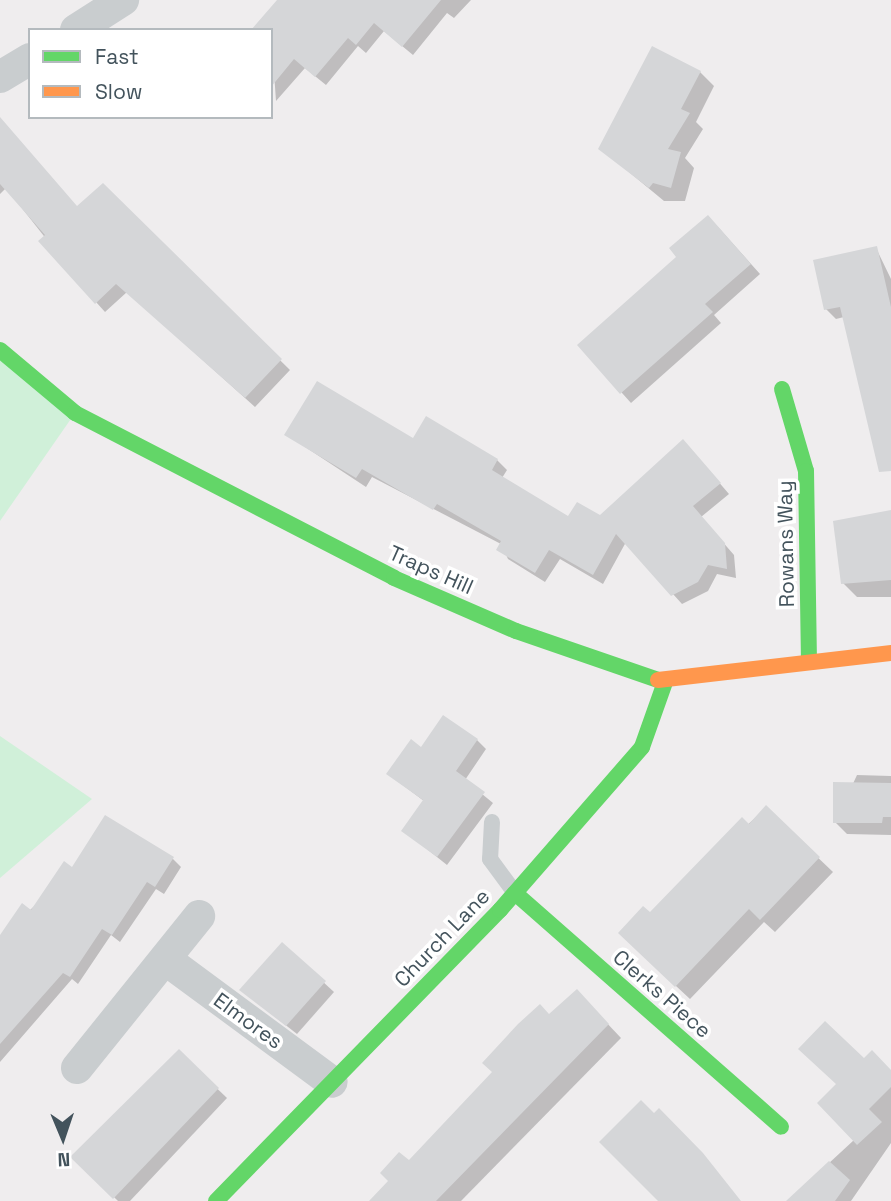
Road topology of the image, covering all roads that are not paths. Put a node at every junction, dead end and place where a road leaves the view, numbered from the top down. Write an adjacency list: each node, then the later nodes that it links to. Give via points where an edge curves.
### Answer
1 (123, 0): 2 (street)
2 (79, 28)
3 (28, 60): 4 (street)
4 (0, 77)
5 (0, 350): 9 (street, Traps Hill, via 75,413 394,578 516,631)
6 (782, 389): 8 (street, Rowans Way, via 806,471)
7 (891, 653): 8 (street, Traps Hill)
8 (809, 660): 9 (street, Traps Hill)
9 (665, 682): 11 (street, Church Lane, via 642,747)
10 (492, 822): 11 (lane, via 490,859)
11 (515, 893): 15 (street, Church Lane); 16 (street, Clerks Piece)
12 (199, 916): 13 (street)
13 (164, 959): 14 (street); 15 (street, Elmores)
14 (77, 1068)
15 (332, 1082): 17 (street, Church Lane)
16 (782, 1127)
17 (216, 1201)

